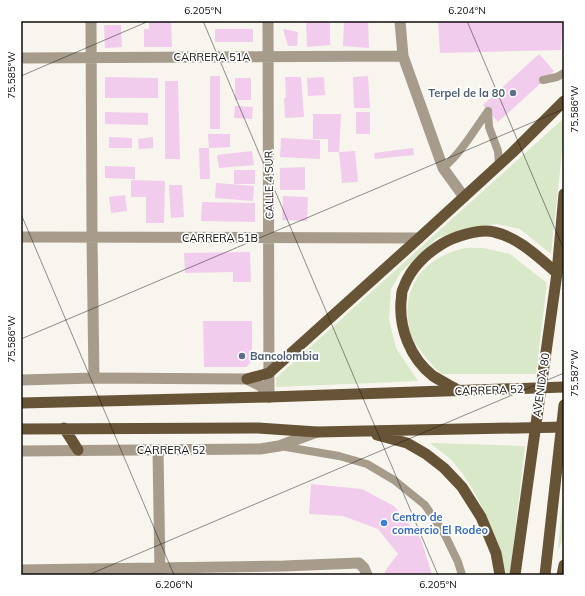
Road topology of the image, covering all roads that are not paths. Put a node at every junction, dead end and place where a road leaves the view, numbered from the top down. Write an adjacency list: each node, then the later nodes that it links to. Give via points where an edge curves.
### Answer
1 (91, 21): 7 (street)
2 (268, 21): 5 (street, CALLE 4 SUR)
3 (400, 21): 4 (street)
4 (403, 56): 5 (street, CARRERA 51A); 12 (street)
5 (268, 57): 7 (street, CARRERA 51A); 17 (street, CALLE 4 SUR)
6 (21, 58): 7 (street, CARRERA 51A)
7 (91, 58): 16 (street)
8 (564, 73): 9 (lane)
9 (543, 80)
10 (564, 101): 11 (main road)
11 (499, 164): 12 (lane, via 498,151 489,127 488,111 453,160); 14 (main road)
12 (443, 168): 14 (street)
13 (564, 194): 19 (main road, AVENIDA 80)
14 (464, 197): 18 (main road)
15 (21, 237): 16 (street, CARRERA 51B)
16 (92, 237): 17 (street, CARRERA 51B); 21 (street)
17 (270, 238): 18 (street, CARRERA 51B); 20 (street, CALLE 4 SUR)
18 (419, 238): 20 (main road)
19 (557, 273): 25 (main road, via 514,239 493,231 449,239 428,252 412,270 402,290 400,312 404,333 415,356 433,375); 46 (main road, AVENIDA 80, bridge)
20 (269, 372): 22 (main road); 26 (street, CALLE 4 SUR)
21 (94, 378): 22 (street); 23 (street)
22 (247, 379): 26 (street, via 261,386)
23 (21, 380)
24 (564, 387): 25 (main road, CARRERA 52)
25 (460, 391): 26 (main road, CARRERA 52)
26 (270, 397): 27 (main road, CARRERA 52)
27 (21, 403)
28 (564, 405): 47 (main road, bridge)
29 (564, 427): 33 (main road, CARRERA 52)
30 (64, 428): 31 (main road, CARRERA 52); 32 (main road, CARRERA 52, via 258,428); 35 (main road)
31 (21, 429)
32 (317, 432): 33 (main road, CARRERA 52); 34 (street, CARRERA 52)
33 (365, 432): 45 (main road, via 407,443 444,468 462,487 481,517 496,553)
34 (279, 446): 36 (street, CARRERA 52, via 260,449); 44 (lane, via 339,456 368,464 394,480 425,505 445,535)
35 (78, 450): 36 (street, CARRERA 52); 37 (street, CARRERA 52)
36 (158, 450): 41 (street)
37 (21, 451)
38 (564, 565): 48 (main road)
39 (21, 570): 42 (street)
40 (284, 570): 41 (street); 43 (street, via 359,563)
41 (160, 571): 42 (street)
42 (41, 572)
43 (367, 575)
44 (462, 575)
45 (500, 575)
46 (515, 575)
47 (545, 575)
48 (562, 575)

